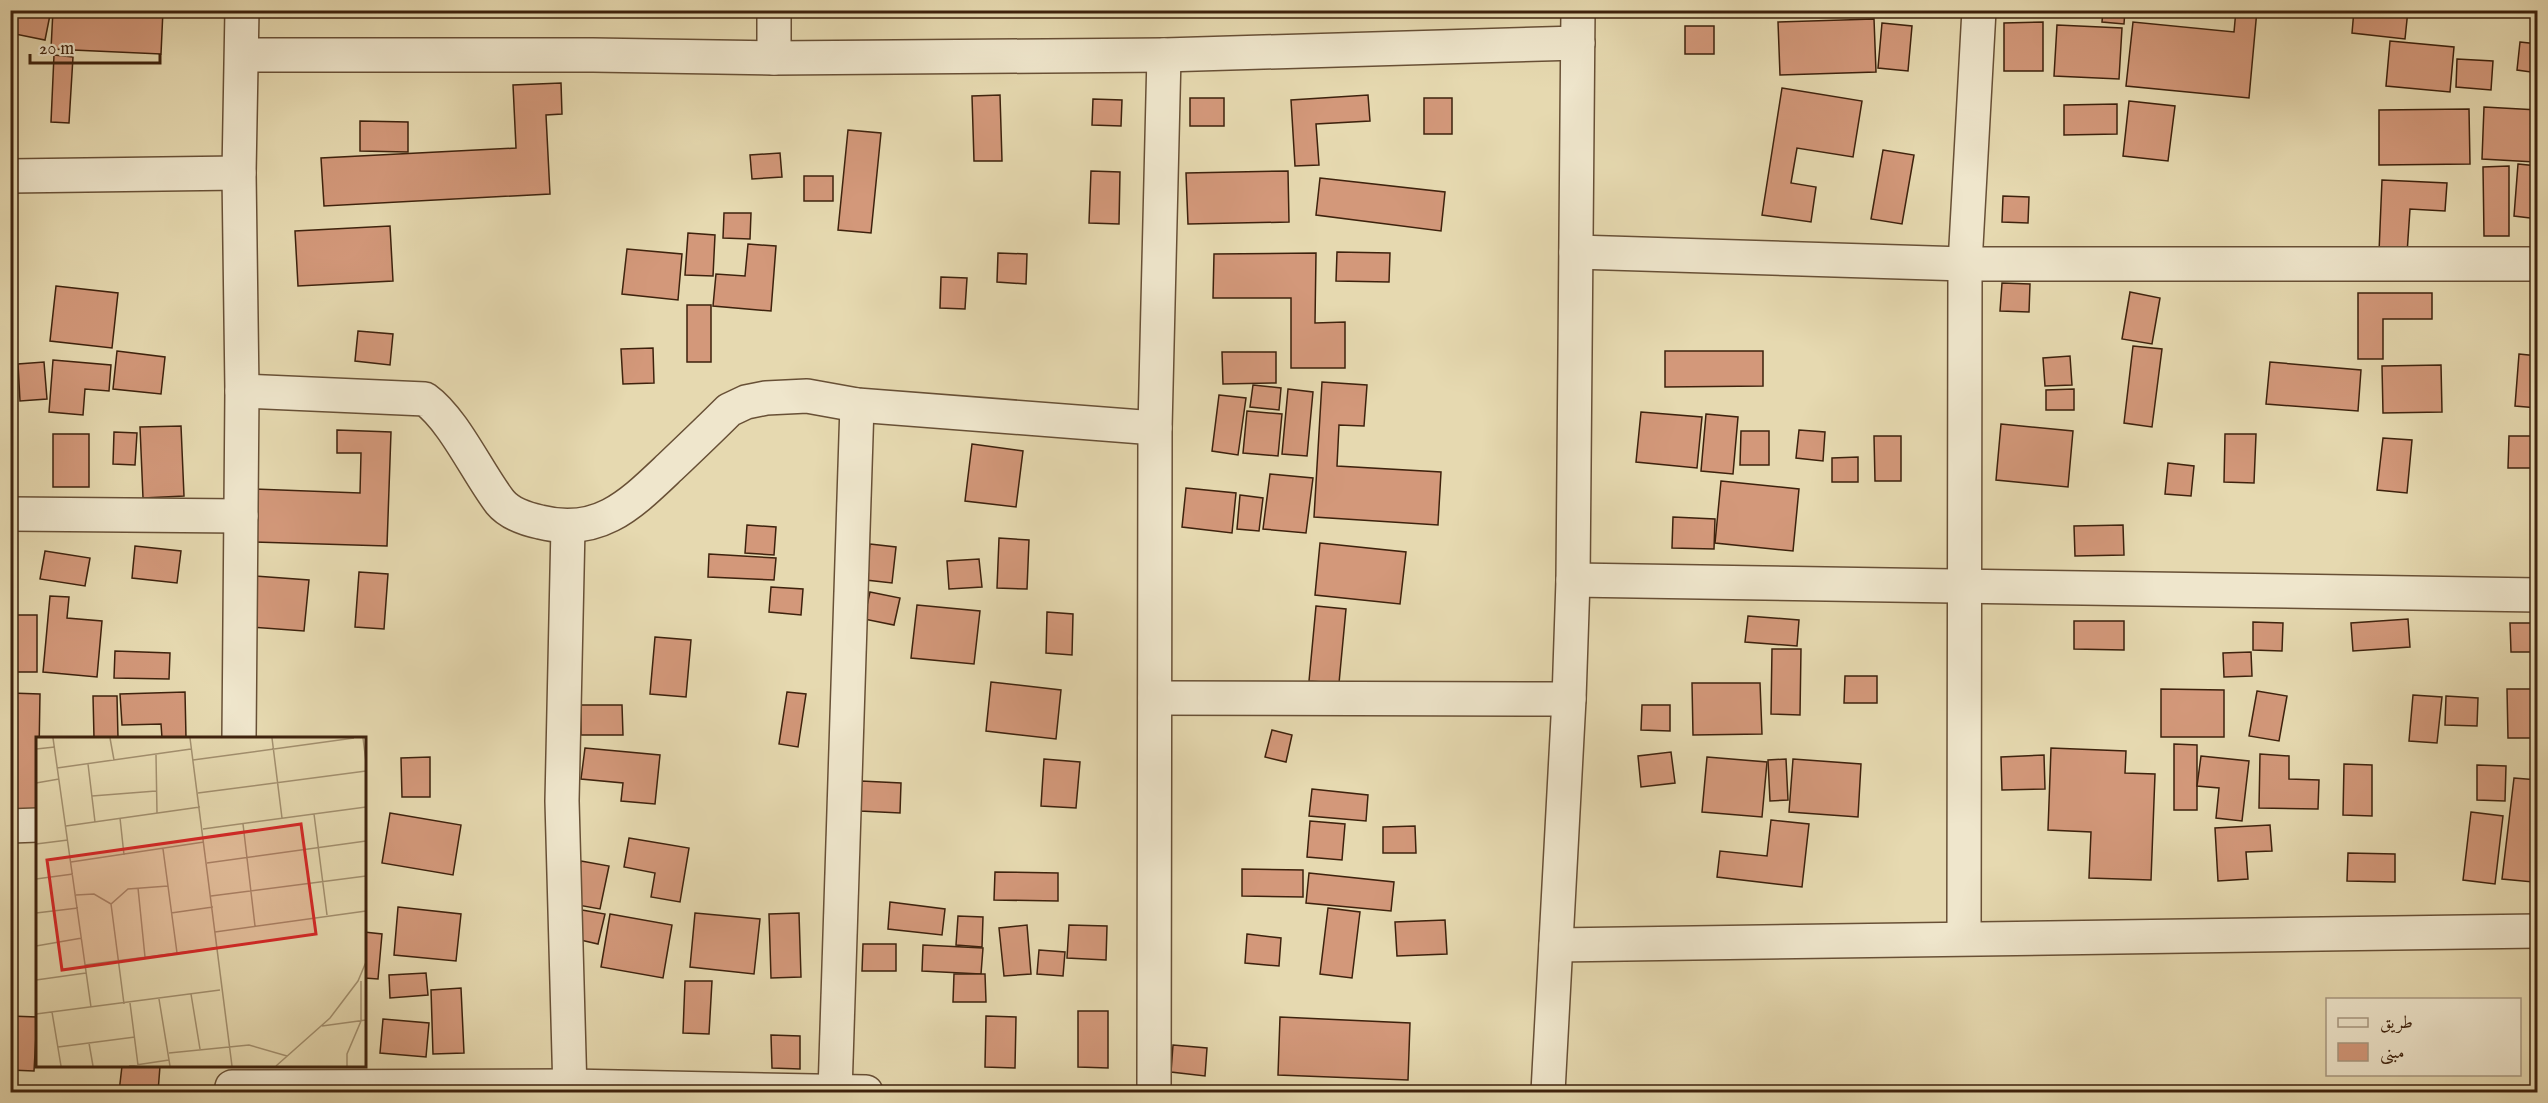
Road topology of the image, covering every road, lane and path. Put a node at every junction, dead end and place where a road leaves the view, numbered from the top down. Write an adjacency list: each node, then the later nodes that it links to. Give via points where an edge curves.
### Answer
1 (242, 10): 6 (street)
2 (774, 10): 8 (street)
3 (1578, 10): 5 (street)
4 (1979, 10): 12 (street)
5 (1578, 43): 7 (street); 11 (street)
6 (242, 55): 8 (street); 9 (street)
7 (1164, 55): 8 (street); 16 (street)
8 (774, 58)
9 (239, 173): 10 (street); 14 (street)
10 (10, 176)
11 (1576, 252): 12 (street); 20 (street)
12 (1965, 264): 13 (street); 21 (street)
13 (2538, 264)
14 (242, 391): 18 (street); 19 (street, via 425,399 441,413 502,504 536,522)
15 (856, 405): 16 (street); 19 (street, via 807,396 746,402 729,410 617,513 593,523); 33 (street)
16 (1155, 428): 23 (street)
17 (10, 514): 18 (street)
18 (241, 516): 25 (street)
19 (568, 527): 32 (street, via 562,801)
20 (1572, 580): 21 (street); 24 (street)
21 (1966, 586): 22 (street); 29 (street)
22 (2538, 595)
23 (1155, 698): 24 (street); 34 (street)
24 (1569, 699): 30 (street)
25 (239, 737)
26 (36, 825): 27 (street)
27 (10, 826)
28 (2538, 931): 29 (street)
29 (1964, 938): 30 (street)
30 (1556, 945): 35 (street)
31 (233, 1082): 32 (street)
32 (570, 1089): 33 (street)
33 (850, 1092)
34 (1154, 1092)
35 (1548, 1092)

